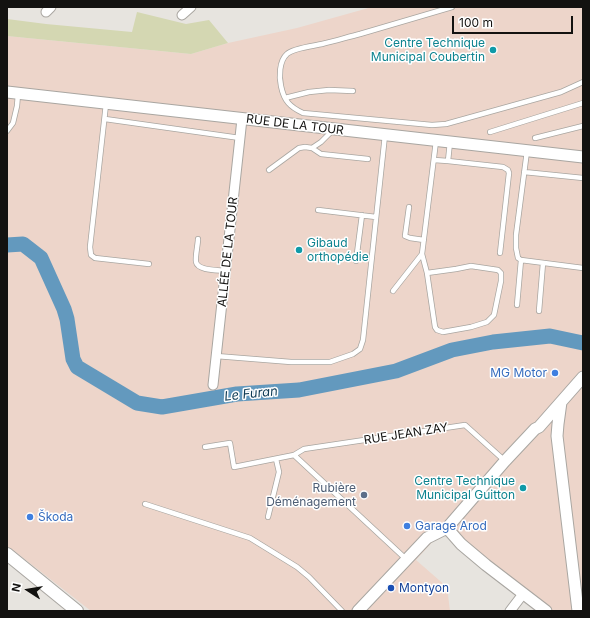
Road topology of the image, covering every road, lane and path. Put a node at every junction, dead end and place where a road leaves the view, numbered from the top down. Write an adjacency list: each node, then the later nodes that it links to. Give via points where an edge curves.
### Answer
1 (191, 7): 3 (street)
2 (452, 7): 7 (lane, via 288,53 283,60 280,83)
3 (182, 15)
4 (583, 82): 7 (lane, via 561,92 446,124 432,125 303,113 294,109)
5 (353, 91): 7 (lane, via 309,92)
6 (13, 93): 9 (street, RUE DE LA TOUR); 14 (lane, via 17,106 13,123)
7 (285, 98)
8 (583, 103): 15 (lane)
9 (106, 104): 10 (lane); 11 (street, RUE DE LA TOUR)
10 (104, 119): 17 (lane); 41 (lane, via 91,255 95,258)
11 (242, 119): 13 (street, RUE DE LA TOUR); 17 (street, ALLÉE DE LA TOUR)
12 (583, 126): 18 (lane)
13 (333, 129): 16 (street, RUE DE LA TOUR); 21 (lane)
14 (7, 131)
15 (490, 132)
16 (385, 135): 19 (street, RUE DE LA TOUR); 33 (lane)
17 (240, 138): 43 (street, ALLÉE DE LA TOUR)
18 (535, 138)
19 (436, 141): 20 (street, RUE DE LA TOUR); 25 (lane)
20 (450, 142): 22 (street, RUE DE LA TOUR); 26 (lane)
21 (312, 148): 24 (lane, via 321,154); 27 (lane, via 299,148)
22 (527, 151): 23 (street, RUE DE LA TOUR); 28 (lane)
23 (583, 157)
24 (368, 159)
25 (434, 160): 26 (lane); 35 (lane)
26 (448, 161): 36 (lane, via 503,167 508,170)
27 (269, 170)
28 (524, 172): 29 (lane); 38 (lane, via 516,235 516,248)
29 (583, 178)
30 (409, 207): 35 (lane, via 405,236)
31 (318, 210): 32 (lane)
32 (362, 215): 33 (lane); 39 (lane)
33 (376, 217): 48 (lane, via 360,349 330,362 290,362)
34 (198, 239): 43 (lane, via 198,266 203,269)
35 (424, 240): 37 (lane)
36 (500, 253)
37 (422, 254): 44 (lane); 45 (lane)
38 (521, 260): 40 (lane); 46 (lane)
39 (356, 261)
40 (543, 263): 42 (lane); 47 (lane)
41 (150, 264)
42 (583, 268)
43 (226, 271): 48 (street, ALLÉE DE LA TOUR)
44 (427, 273): 44 (lane, via 471,266 498,270 501,273 501,281 494,315 487,322 471,327 443,332 437,330)
45 (393, 291)
46 (516, 305)
47 (539, 311)
48 (216, 356): 50 (street, ALLÉE DE LA TOUR)
49 (583, 377): 51 (street)
50 (213, 385)
51 (561, 402): 52 (street); 53 (street)
52 (539, 427): 53 (street); 57 (street)
53 (558, 436): 64 (street)
54 (205, 447): 56 (lane, RUE JEAN ZAY, via 230,443 234,467)
55 (294, 455): 56 (lane, RUE JEAN ZAY); 57 (lane, RUE JEAN ZAY, via 304,449 465,425); 62 (lane)
56 (276, 459): 59 (lane, via 279,472)
57 (505, 461): 60 (street)
58 (145, 504): 66 (lane, via 250,538 297,567)
59 (268, 517)
60 (447, 528): 62 (street, via 427,538); 63 (street, via 461,544)
61 (7, 554): 65 (main road)
62 (407, 560): 67 (street)
63 (523, 594): 68 (street); 69 (street)
64 (577, 610)
65 (77, 611)
66 (341, 611)
67 (358, 611)
68 (510, 611)
69 (546, 611)

